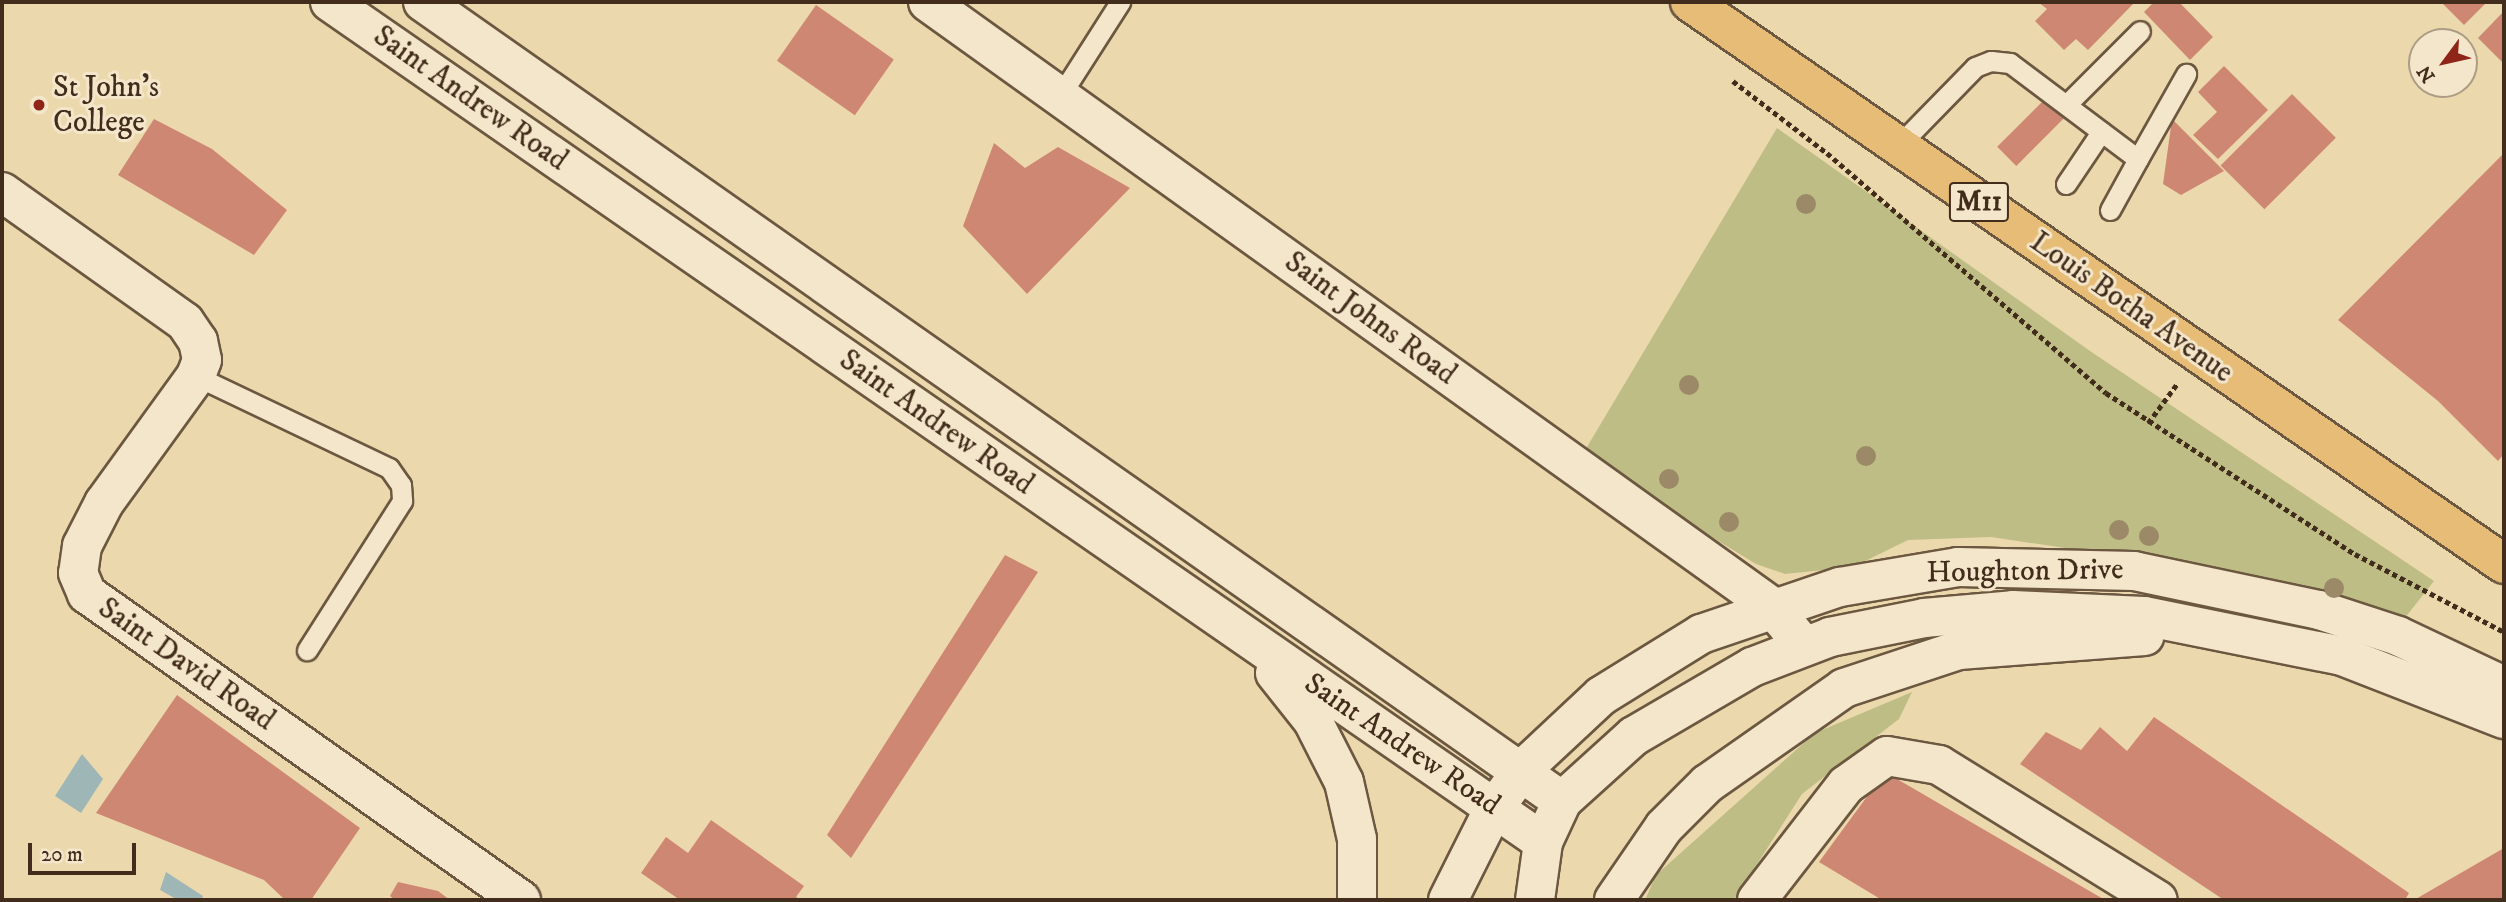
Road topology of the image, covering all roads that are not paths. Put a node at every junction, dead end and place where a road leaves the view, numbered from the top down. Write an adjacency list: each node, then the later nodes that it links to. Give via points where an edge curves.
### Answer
1 (330, 2): 19 (main road, Saint Andrew Road)
2 (424, 2): 25 (main road, Saint Andrew Road)
3 (928, 2): 8 (main road, Saint Johns Road)
4 (1120, 2): 8 (lane)
5 (1699, 4): 11 (main road, Louis Botha Avenue / M11)
6 (2140, 31): 9 (lane)
7 (2186, 74): 12 (lane)
8 (1060, 96): 18 (main road, Saint Johns Road)
9 (2067, 104): 10 (lane); 11 (lane, via 2010,63 1992,61 1975,66)
10 (2101, 132): 12 (lane); 13 (lane)
11 (1898, 146): 17 (main road, Louis Botha Avenue / M11)
12 (2138, 159): 15 (lane)
13 (2066, 184)
14 (2, 191): 16 (main road, via 185,321 200,350)
15 (2110, 210)
16 (196, 376): 22 (lane, via 389,468 401,485 402,501); 29 (main road, Saint David Road, via 104,503 82,546 78,573 87,594)
17 (2504, 564)
18 (1771, 606): 21 (main road, Saint Johns Road); 23 (main road, Houghton Drive, via 1840,587 1958,567 2134,571 2319,610 2398,636); 25 (main road, Houghton Drive, via 1701,634 1629,675)
19 (1203, 608): 27 (main road, Saint Andrew Road); 30 (main road, via 1265,661 1325,741 1354,819)
20 (2197, 626): 21 (main road, Houghton Drive, via 2118,613 2013,610 1924,618); 24 (main road, Houghton Drive, via 2342,656); 33 (main road, via 2150,636 1959,650 1844,688 1707,784 1664,827)
21 (1804, 646): 26 (main road, Houghton Drive, via 1696,696 1634,736)
22 (307, 650)
23 (2504, 686)
24 (2504, 719)
25 (1524, 768): 26 (main road, Saint Andrew Road); 27 (main road, Houghton Drive)
26 (1562, 801): 28 (main road, Houghton Drive)
27 (1494, 808): 28 (main road, Saint Andrew Road); 31 (main road, Houghton Drive)
28 (1543, 842): 32 (main road, Houghton Drive)
29 (521, 900)
30 (1357, 900)
31 (1448, 900)
32 (1535, 900)
33 (1614, 900)
34 (1757, 900): 35 (main road, via 1846,785 1887,756 1939,765)
35 (2158, 900)

